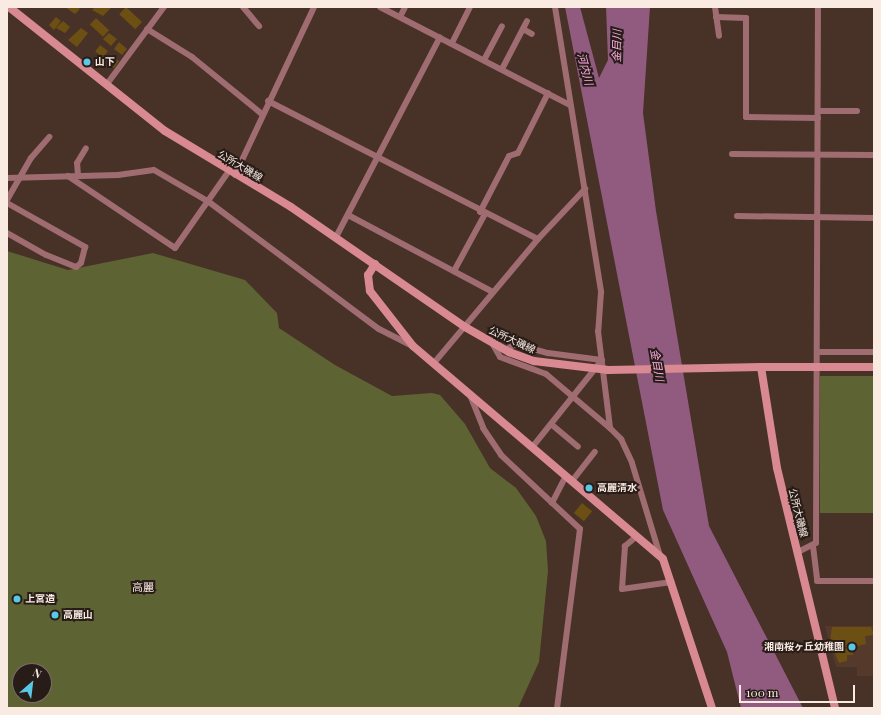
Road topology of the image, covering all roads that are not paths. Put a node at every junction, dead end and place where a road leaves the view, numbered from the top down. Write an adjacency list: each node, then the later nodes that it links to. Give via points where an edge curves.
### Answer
1 (9, 7): 24 (main road, 公所大磯線)
2 (164, 7): 16 (street)
3 (243, 7): 14 (street)
4 (314, 7): 26 (street)
5 (380, 7): 11 (street)
6 (405, 7): 11 (street)
7 (470, 7): 21 (street)
8 (555, 7): 27 (street)
9 (715, 7): 12 (street)
10 (818, 7): 28 (street)
11 (400, 17): 20 (street)
12 (716, 17): 19 (street); 31 (street, via 746,18 746,117)
13 (527, 21): 17 (street)
14 (259, 26)
15 (502, 26): 22 (street)
16 (147, 29): 24 (street); 30 (street, via 192,57)
17 (523, 29): 18 (street); 23 (street)
18 (532, 34)
19 (718, 36)
20 (440, 37): 21 (street); 37 (street)
21 (452, 43): 22 (street)
22 (484, 60): 23 (street)
23 (502, 69): 25 (street)
24 (107, 84): 38 (main road, 公所大磯線, via 165,131)
25 (548, 93): 27 (street); 47 (street, via 518,153 509,156)
26 (268, 101): 30 (street); 37 (street)
27 (570, 104): 43 (street)
28 (818, 111): 29 (street); 31 (street)
29 (857, 111)
30 (262, 114): 38 (street)
31 (818, 118): 35 (street)
32 (49, 137): 39 (street, via 31,158)
33 (86, 148): 41 (street, via 77,162)
34 (732, 154): 35 (street)
35 (818, 154): 36 (street); 50 (street)
36 (874, 155)
37 (377, 157): 47 (street); 48 (street)
38 (232, 173): 45 (street); 53 (main road, 公所大磯線)
39 (22, 176): 40 (street); 42 (street); 44 (street)
40 (68, 176): 41 (street); 45 (street, via 175,248)
41 (78, 176): 45 (street, via 154,170)
42 (7, 178)
43 (585, 189): 54 (street); 64 (street, via 601,292 598,331)
44 (7, 200)
45 (209, 202): 60 (street, via 379,329)
46 (7, 204): 52 (street, via 85,247 81,263 76,267 46,255)
47 (483, 213): 54 (street); 56 (street)
48 (348, 215): 53 (street); 56 (street)
49 (737, 216): 50 (street)
50 (818, 217): 51 (street); 62 (street)
51 (874, 218)
52 (7, 233)
53 (336, 237): 55 (main road, 公所大磯線)
54 (538, 239): 57 (street)
55 (374, 264): 58 (main road, 公所大磯線); 60 (main road, via 368,275 370,292)
56 (454, 270): 57 (street)
57 (493, 292): 58 (street)
58 (465, 327): 59 (main road, 公所大磯線); 65 (street)
59 (492, 343): 61 (main road, 公所大磯線); 69 (street, via 500,357 546,374)
60 (413, 346): 65 (main road)
61 (505, 350): 64 (street, via 516,344 548,353); 66 (main road, 公所大磯線, via 534,361 571,368 608,370)
62 (817, 352): 63 (street); 78 (street)
63 (874, 352)
64 (602, 360): 69 (street); 71 (street)
65 (434, 364): 68 (main road)
66 (761, 367): 67 (main road); 79 (main road, 公所大磯線, via 777,468)
67 (874, 367)
68 (468, 392): 72 (main road); 76 (street, via 483,428 502,455)
69 (574, 397): 70 (street); 71 (street)
70 (552, 424): 72 (street); 73 (street)
71 (610, 428): 80 (street, via 621,439 632,463)
72 (532, 446): 75 (main road)
73 (578, 448)
74 (595, 452): 75 (street)
75 (569, 479): 76 (street); 77 (main road)
76 (552, 504): 83 (street, via 580,529)
77 (637, 536): 80 (main road); 82 (street, via 626,546 622,589)
78 (813, 546): 79 (street); 81 (street, via 817,581)
79 (798, 552): 85 (main road, 公所大磯線)
80 (660, 556): 82 (main road)
81 (874, 581)
82 (672, 582): 84 (main road)
83 (557, 708)
84 (712, 708)
85 (835, 708)

